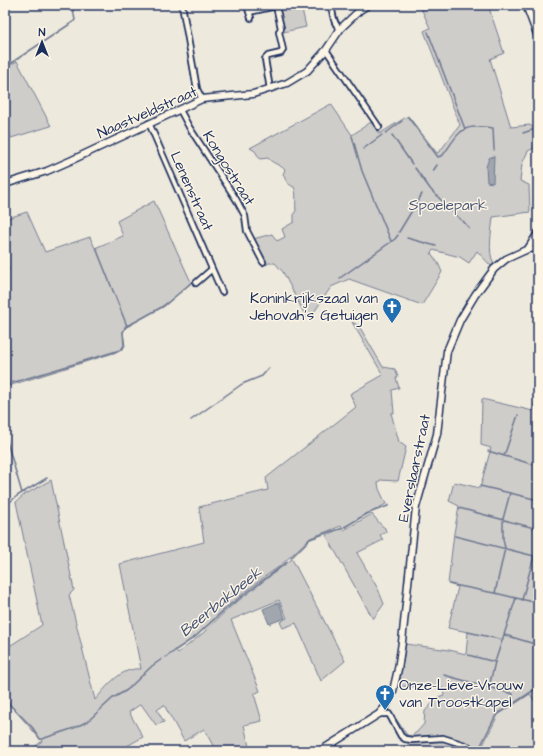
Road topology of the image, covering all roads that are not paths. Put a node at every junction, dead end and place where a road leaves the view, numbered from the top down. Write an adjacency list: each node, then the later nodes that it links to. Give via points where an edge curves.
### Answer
1 (182, 5): 13 (street, via 197,89)
2 (247, 5): 7 (street)
3 (277, 5): 7 (street); 12 (street, via 283,50 265,59)
4 (331, 5): 9 (street, via 335,24)
5 (368, 5): 9 (street, Naastveldstraat)
6 (526, 5): 10 (street)
7 (249, 12): 8 (street)
8 (251, 18)
9 (341, 28): 11 (street, Naastveldstraat)
10 (538, 37)
11 (326, 50): 12 (street, Naastveldstraat, via 300,76); 16 (street)
12 (270, 89): 13 (street, Naastveldstraat, via 253,94)
13 (202, 99): 14 (street, Naastveldstraat)
14 (180, 110): 15 (street, Naastveldstraat); 21 (street, Kongostraat, via 236,199 245,216 247,231)
15 (149, 123): 17 (street, Naastveldstraat, via 52,169); 22 (street, Lenenstraat)
16 (379, 127)
17 (5, 184)
18 (537, 236): 19 (street)
19 (528, 249): 20 (street); 25 (street, Everslaarstraat, via 496,266 475,295 450,340 437,434 416,507 400,656 395,683)
20 (538, 250)
21 (263, 262)
22 (212, 269): 23 (street); 24 (street, Lenenstraat)
23 (196, 283)
24 (222, 292)
25 (386, 706): 26 (street, Everslaarstraat); 27 (street)
26 (379, 714): 27 (street); 29 (street, Everslaarstraat)
27 (389, 714): 28 (street, via 405,739 440,738)
28 (468, 746)
29 (320, 751)

